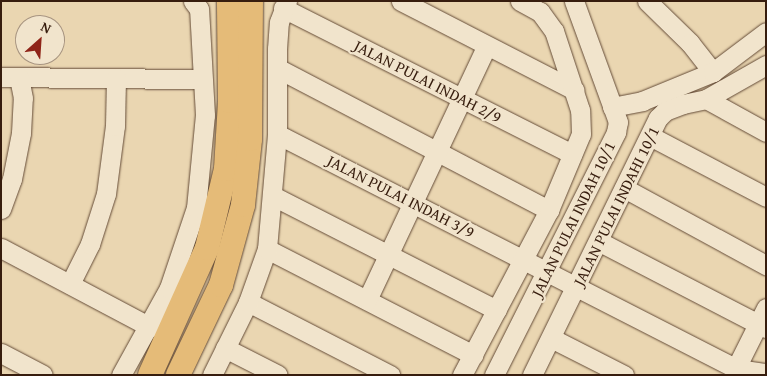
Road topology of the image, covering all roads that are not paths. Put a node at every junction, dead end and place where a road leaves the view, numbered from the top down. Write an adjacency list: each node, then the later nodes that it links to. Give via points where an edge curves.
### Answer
1 (193, 1): 15 (street, via 199,9)
2 (401, 1): 9 (street)
3 (520, 1): 16 (street, via 548,19)
4 (574, 1): 19 (street, JALAN PULAI INDAH 10/1)
5 (647, 1): 12 (street, via 690,43)
6 (240, 5): 53 (main road, via 226,169 207,248); 54 (main road, via 250,139 242,205 221,284)
7 (285, 5): 11 (street, via 276,49); 17 (street, JALAN PULAI INDAH 2/9)
8 (766, 32): 12 (street)
9 (486, 47): 16 (street); 17 (street)
10 (765, 67): 18 (street, JALAN PULAI INDAHI 10/1)
11 (279, 69): 21 (street); 23 (street)
12 (713, 72): 19 (street, via 642,101)
13 (10, 77): 14 (street); 29 (street, via 23,98 21,132 12,179)
14 (116, 78): 15 (street); 38 (street, via 115,126 106,194 90,244)
15 (202, 79): 44 (street, via 205,115 196,208 169,288)
16 (574, 90): 24 (street, JALAN PULAI INDAH 10/1, via 580,110 581,134)
17 (461, 99): 23 (street); 24 (street, JALAN PULAI INDAH 2/9)
18 (706, 99): 20 (street); 22 (street, JALAN PULAI INDAHI 10/1, via 665,111)
19 (612, 107): 37 (street, JALAN PULAI INDAH 10/1, via 618,122 616,132)
20 (766, 132)
21 (277, 134): 26 (street); 28 (street, JALAN PULAI INDAH 3/9)
22 (650, 136): 25 (street, JALAN PULAI INDAHI 10/1); 27 (street)
23 (435, 152): 28 (street); 30 (street)
24 (572, 154): 30 (street, JALAN PULAI INDAH 10/1)
25 (624, 188): 31 (street, JALAN PULAI INDAHI 10/1); 36 (street)
26 (273, 196): 33 (street); 34 (street)
27 (766, 197)
28 (412, 202): 34 (street); 35 (street, JALAN PULAI INDAH 3/9)
29 (1, 209)
30 (549, 210): 35 (street, JALAN PULAI INDAH 10/1)
31 (600, 242): 39 (street, JALAN PULAI INDAHI 10/1); 43 (street)
32 (1, 248): 38 (street)
33 (267, 249): 40 (street); 41 (street)
34 (388, 254): 40 (street); 42 (street)
35 (524, 260): 37 (street, JALAN PULAI INDAH 3/9); 42 (street, JALAN PULAI INDAH 10/1)
36 (766, 264)
37 (547, 273): 39 (street, JALAN PULAI INDAH 3/9); 59 (street, JALAN PULAI INDAH 10/1)
38 (70, 284): 44 (street)
39 (576, 288): 45 (street, JALAN PULAI INDAHI 10/1); 49 (street, JALAN PULAI INDAH 3/9)
40 (366, 300): 48 (street)
41 (248, 302): 46 (street); 57 (street)
42 (498, 310): 48 (street, JALAN PULAI INDAH 10/1)
43 (763, 320): 49 (street)
44 (150, 327): 52 (street)
45 (551, 338): 60 (street, JALAN PULAI INDAHI 10/1); 61 (street)
46 (225, 348): 55 (street); 56 (street)
47 (1, 353): 51 (street)
48 (473, 355): 58 (street, JALAN PULAI INDAH 10/1)
49 (736, 368): 50 (street, JALAN PULAI INDAH 3/9)
50 (766, 373)
51 (44, 375)
52 (121, 375)
53 (150, 375)
54 (178, 375)
55 (212, 375)
56 (278, 375)
57 (390, 375)
58 (462, 375)
59 (494, 375)
60 (532, 375)
61 (624, 375)

